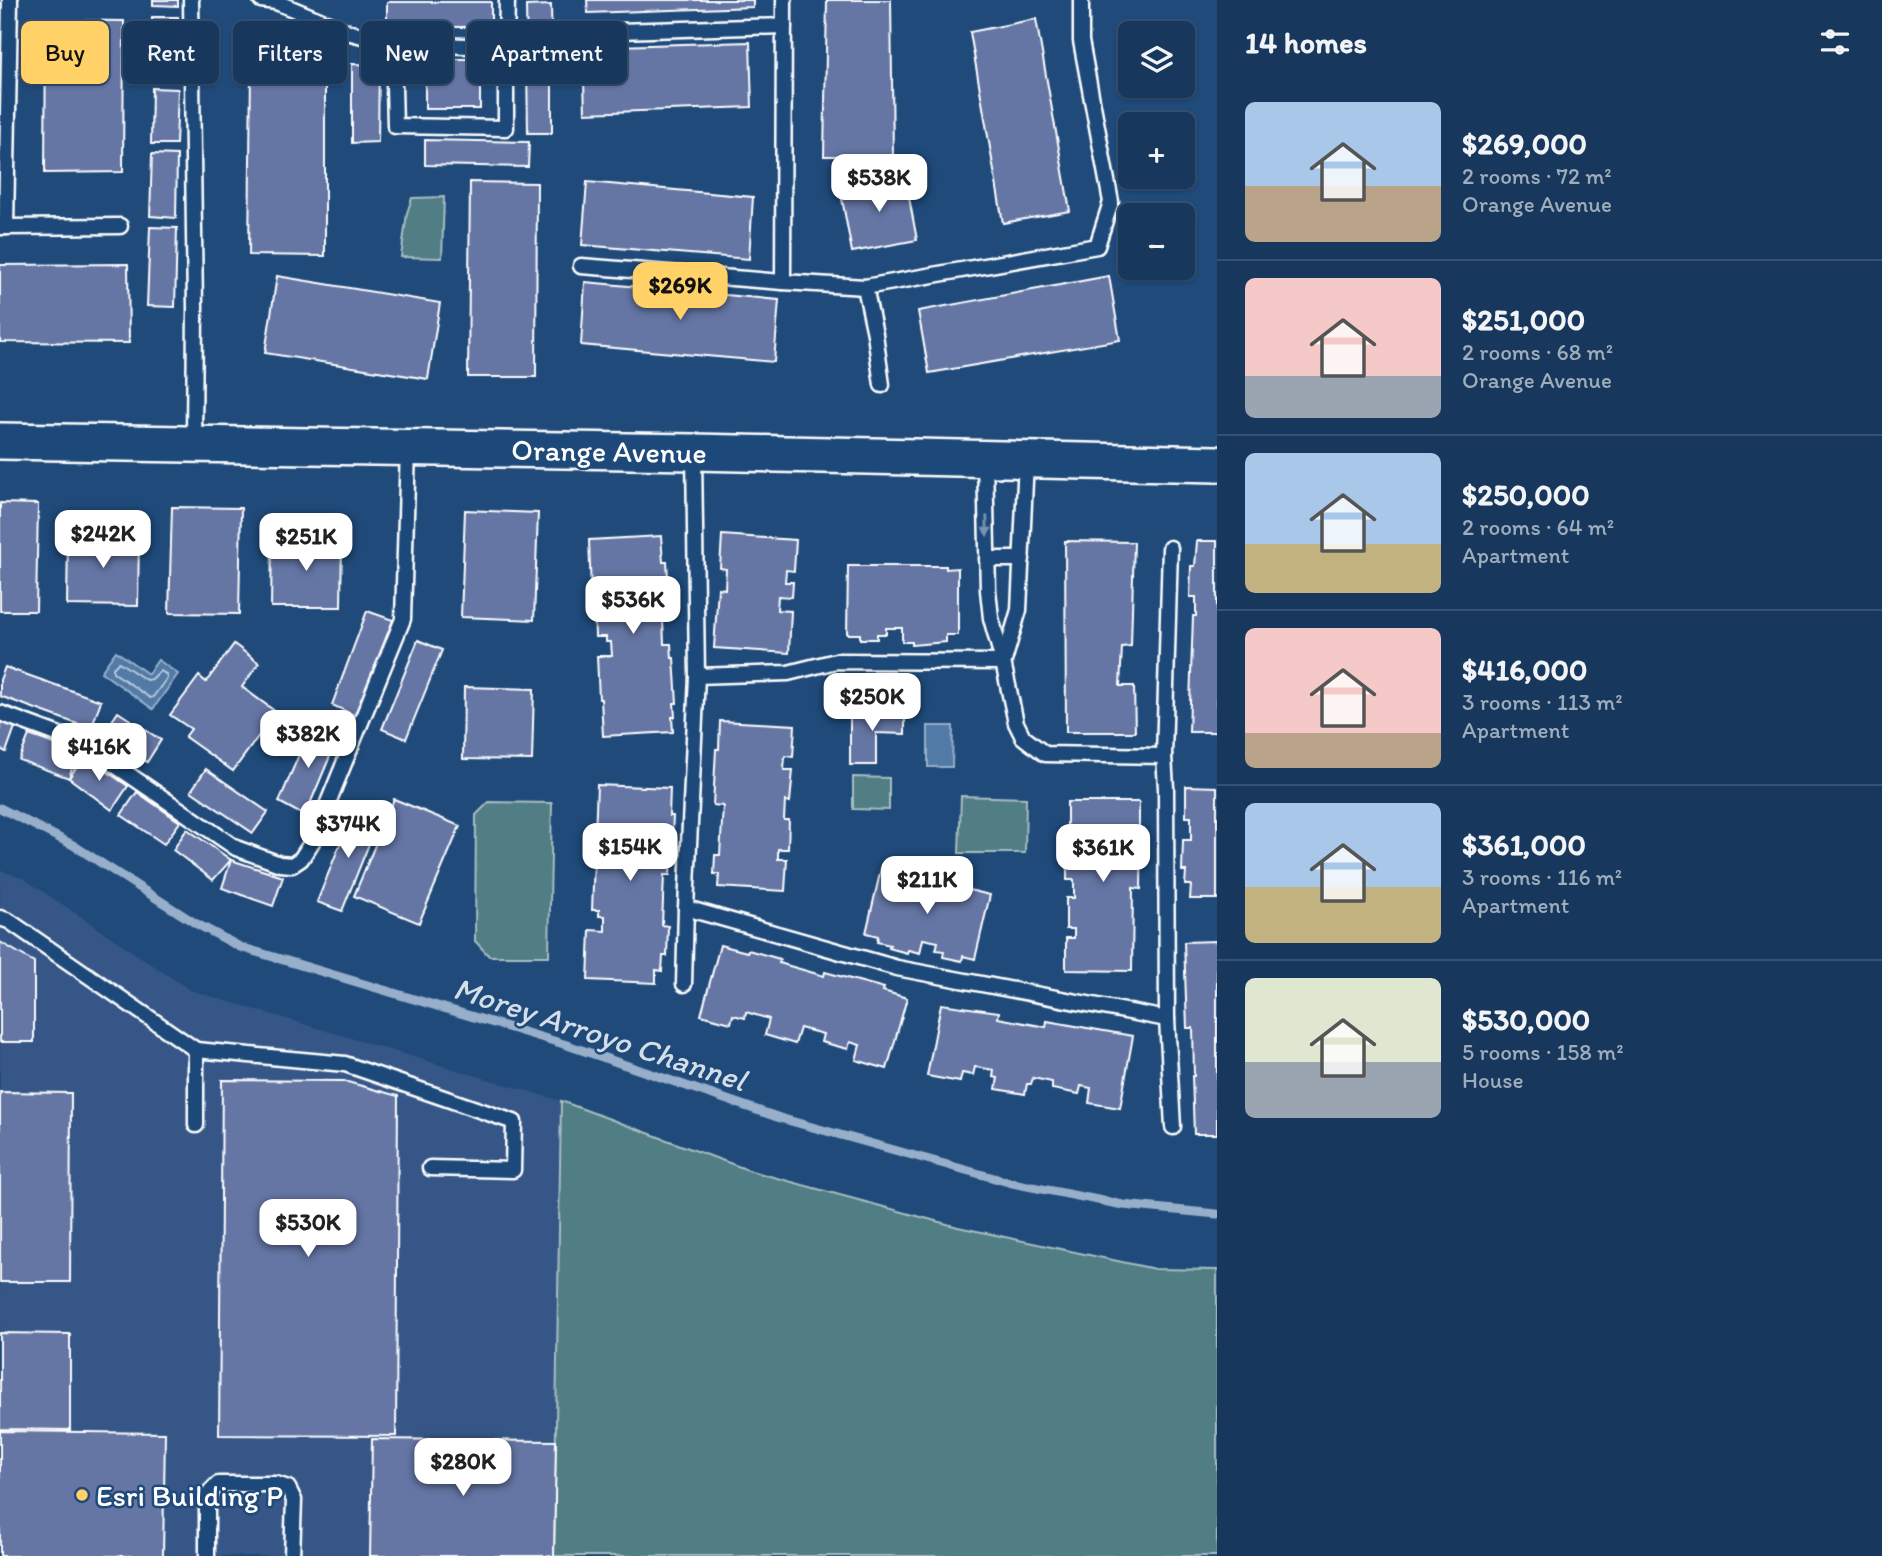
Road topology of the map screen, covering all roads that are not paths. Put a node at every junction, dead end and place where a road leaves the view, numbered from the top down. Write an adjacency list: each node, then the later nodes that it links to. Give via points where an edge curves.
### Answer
1 (10, 0): 14 (lane)
2 (191, 0): 20 (lane)
3 (261, 0): 10 (lane)
4 (507, 0): 7 (lane)
5 (785, 0): 8 (lane)
6 (1081, 0): 17 (lane, via 1081,41 1111,202 1097,246)
7 (507, 21)
8 (784, 26): 9 (lane); 16 (lane)
9 (627, 31)
10 (361, 36)
11 (394, 84): 12 (lane, via 395,126 506,128)
12 (506, 84)
13 (120, 226): 14 (lane)
14 (3, 227)
15 (581, 266): 16 (lane)
16 (783, 282): 17 (lane)
17 (865, 287): 18 (lane)
18 (882, 385)
19 (0, 442): 20 (street, Orange Avenue)
20 (194, 445): 21 (street, Orange Avenue)
21 (408, 448): 22 (street, Orange Avenue); 31 (lane, via 403,619 312,842 292,865 236,848 84,744)
22 (694, 452): 23 (street, Orange Avenue); 30 (lane)
23 (985, 458): 24 (street, Orange Avenue); 27 (lane, one-way to 27)
24 (1026, 460): 25 (street, Orange Avenue); 28 (lane)
25 (1217, 464)
26 (1170, 548): 32 (lane)
27 (988, 559): 28 (lane); 29 (lane, via 991,618)
28 (1022, 559): 29 (lane, via 1019,610)
29 (1003, 662): 30 (lane, via 836,661 788,673); 32 (lane, via 1016,723 1023,737 1045,754)
30 (697, 676): 33 (lane)
31 (0, 713)
32 (1164, 756): 36 (lane)
33 (686, 908): 35 (lane); 36 (lane, via 897,968)
34 (0, 918): 37 (lane)
35 (684, 984)
36 (1167, 1019): 39 (lane)
37 (196, 1050): 38 (lane); 40 (lane, via 345,1064 514,1122 513,1170)
38 (196, 1125)
39 (1173, 1127)
40 (430, 1168)
41 (207, 1556): 42 (lane, via 208,1494 218,1484 288,1488 294,1500)
42 (292, 1556)

